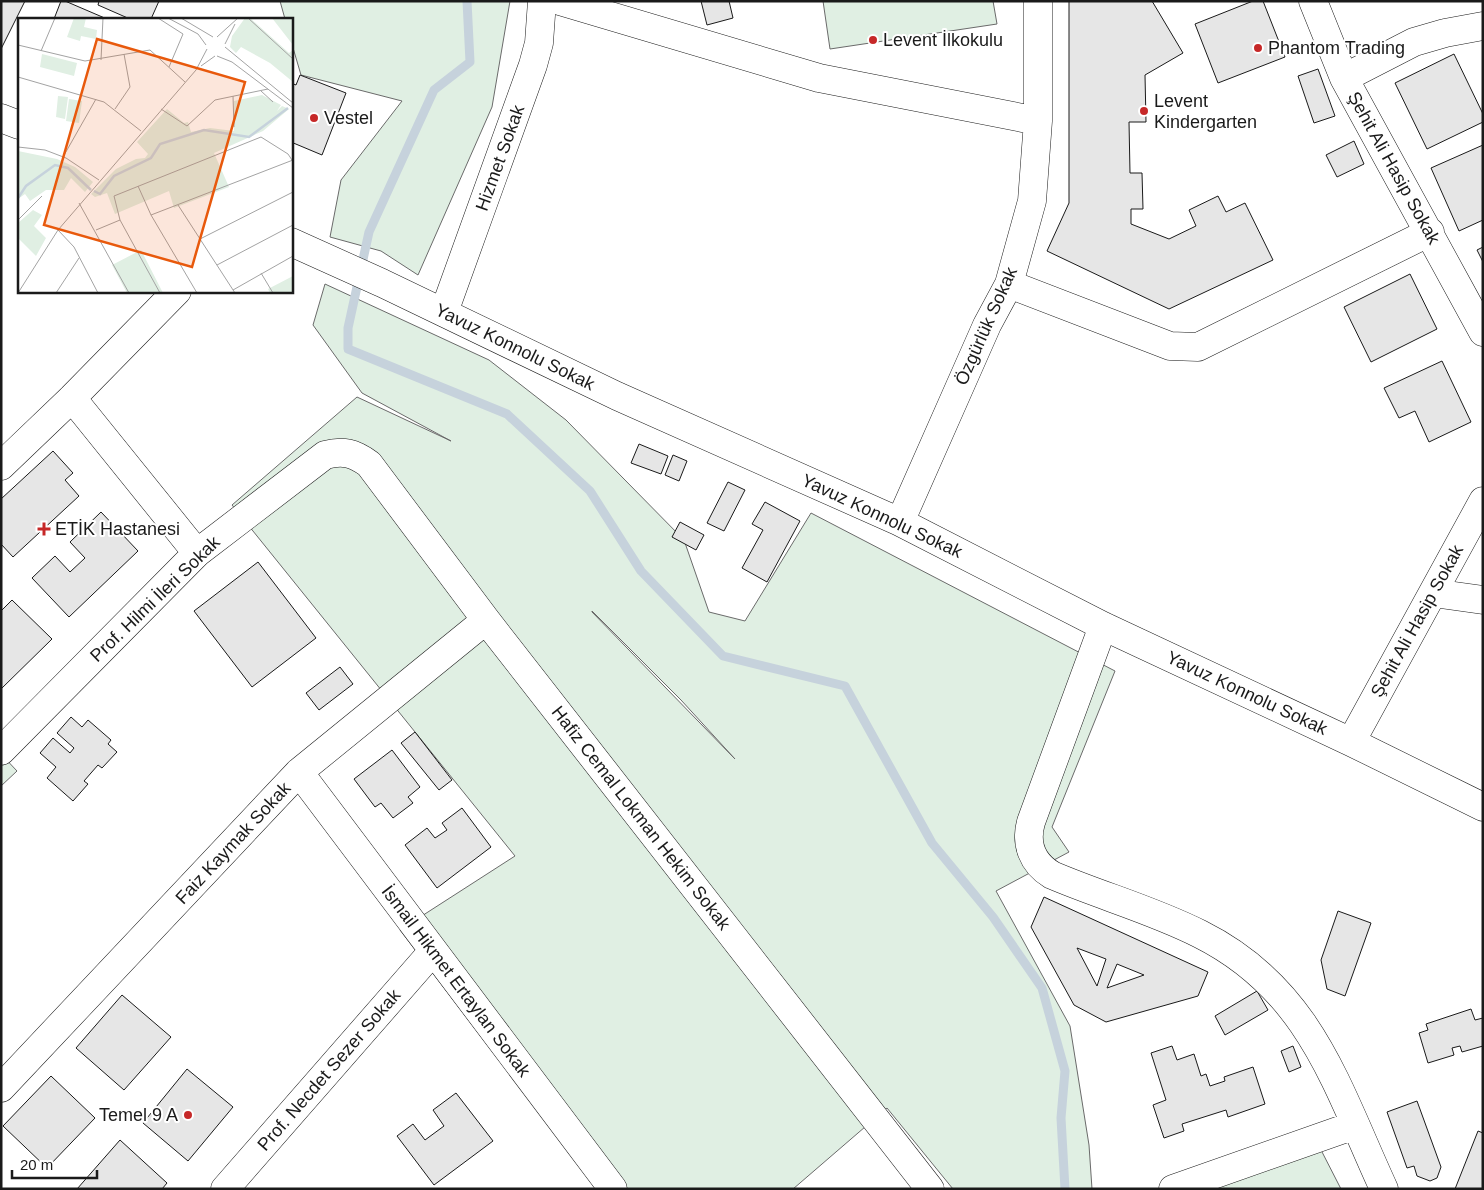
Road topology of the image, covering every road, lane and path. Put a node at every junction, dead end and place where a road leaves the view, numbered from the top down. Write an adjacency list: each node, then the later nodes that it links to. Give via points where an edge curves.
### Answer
1 (542, 1): 14 (street, Hizmet Sokak, via 533,65)
2 (560, 1): 8 (street, via 819,78)
3 (1038, 1): 8 (street, Özgürlük Sokak)
4 (1313, 1): 6 (street, Şehit Ali Hasip Sokak)
5 (1483, 26): 6 (street, via 1445,32 1414,42)
6 (1344, 78): 10 (street, Şehit Ali Hasip Sokak)
7 (1, 118): 9 (street)
8 (1038, 120): 12 (street, Özgürlük Sokak, via 1032,201)
9 (18, 125)
10 (1430, 232): 12 (street, via 1198,347 1170,346); 15 (street, Şehit Ali Hasip Sokak)
11 (292, 242): 14 (street, Yavuz Konnolu Sokak)
12 (1009, 284): 20 (street, Özgürlük Sokak, via 987,325)
13 (176, 292): 16 (street)
14 (444, 312): 20 (street, Yavuz Konnolu Sokak, via 616,396)
15 (1483, 332)
16 (72, 398): 18 (street); 21 (street)
17 (348, 452): 21 (street, Prof. Hilmi İleri Sokak, via 335,452 316,461); 24 (street, Hafiz Cemal Lokman Hekim Sokak, via 369,464)
18 (1, 466)
19 (1483, 501): 22 (street, Şehit Ali Hasip Sokak)
20 (900, 522): 25 (street, Yavuz Konnolu Sokak)
21 (197, 553): 27 (street, Prof. Hilmi İleri Sokak)
22 (1434, 593): 23 (street); 26 (street, Şehit Ali Hasip Sokak)
23 (1483, 600)
24 (486, 620): 28 (street, Faiz Kaymak Sokak); 35 (street, Hafiz Cemal Lokman Hekim Sokak)
25 (1103, 626): 26 (street, Yavuz Konnolu Sokak); 32 (street, via 1031,822 1028,836 1031,852 1039,865 1052,875 1198,933 1259,972 1287,1000 1312,1037 1330,1068)
26 (1351, 742): 29 (street, Yavuz Konnolu Sokak)
27 (1, 750)
28 (299, 772): 30 (street, İsmail Hikmet Ertaylan Sokak); 31 (street, Faiz Kaymak Sokak)
29 (1478, 807)
30 (433, 951): 33 (street, Prof. Necdet Sezer Sokak); 34 (street, İsmail Hikmet Ertaylan Sokak)
31 (1, 1088)
32 (1355, 1125): 36 (street); 37 (street)
33 (225, 1189)
34 (613, 1189)
35 (930, 1189)
36 (1173, 1189)
37 (1384, 1189)

